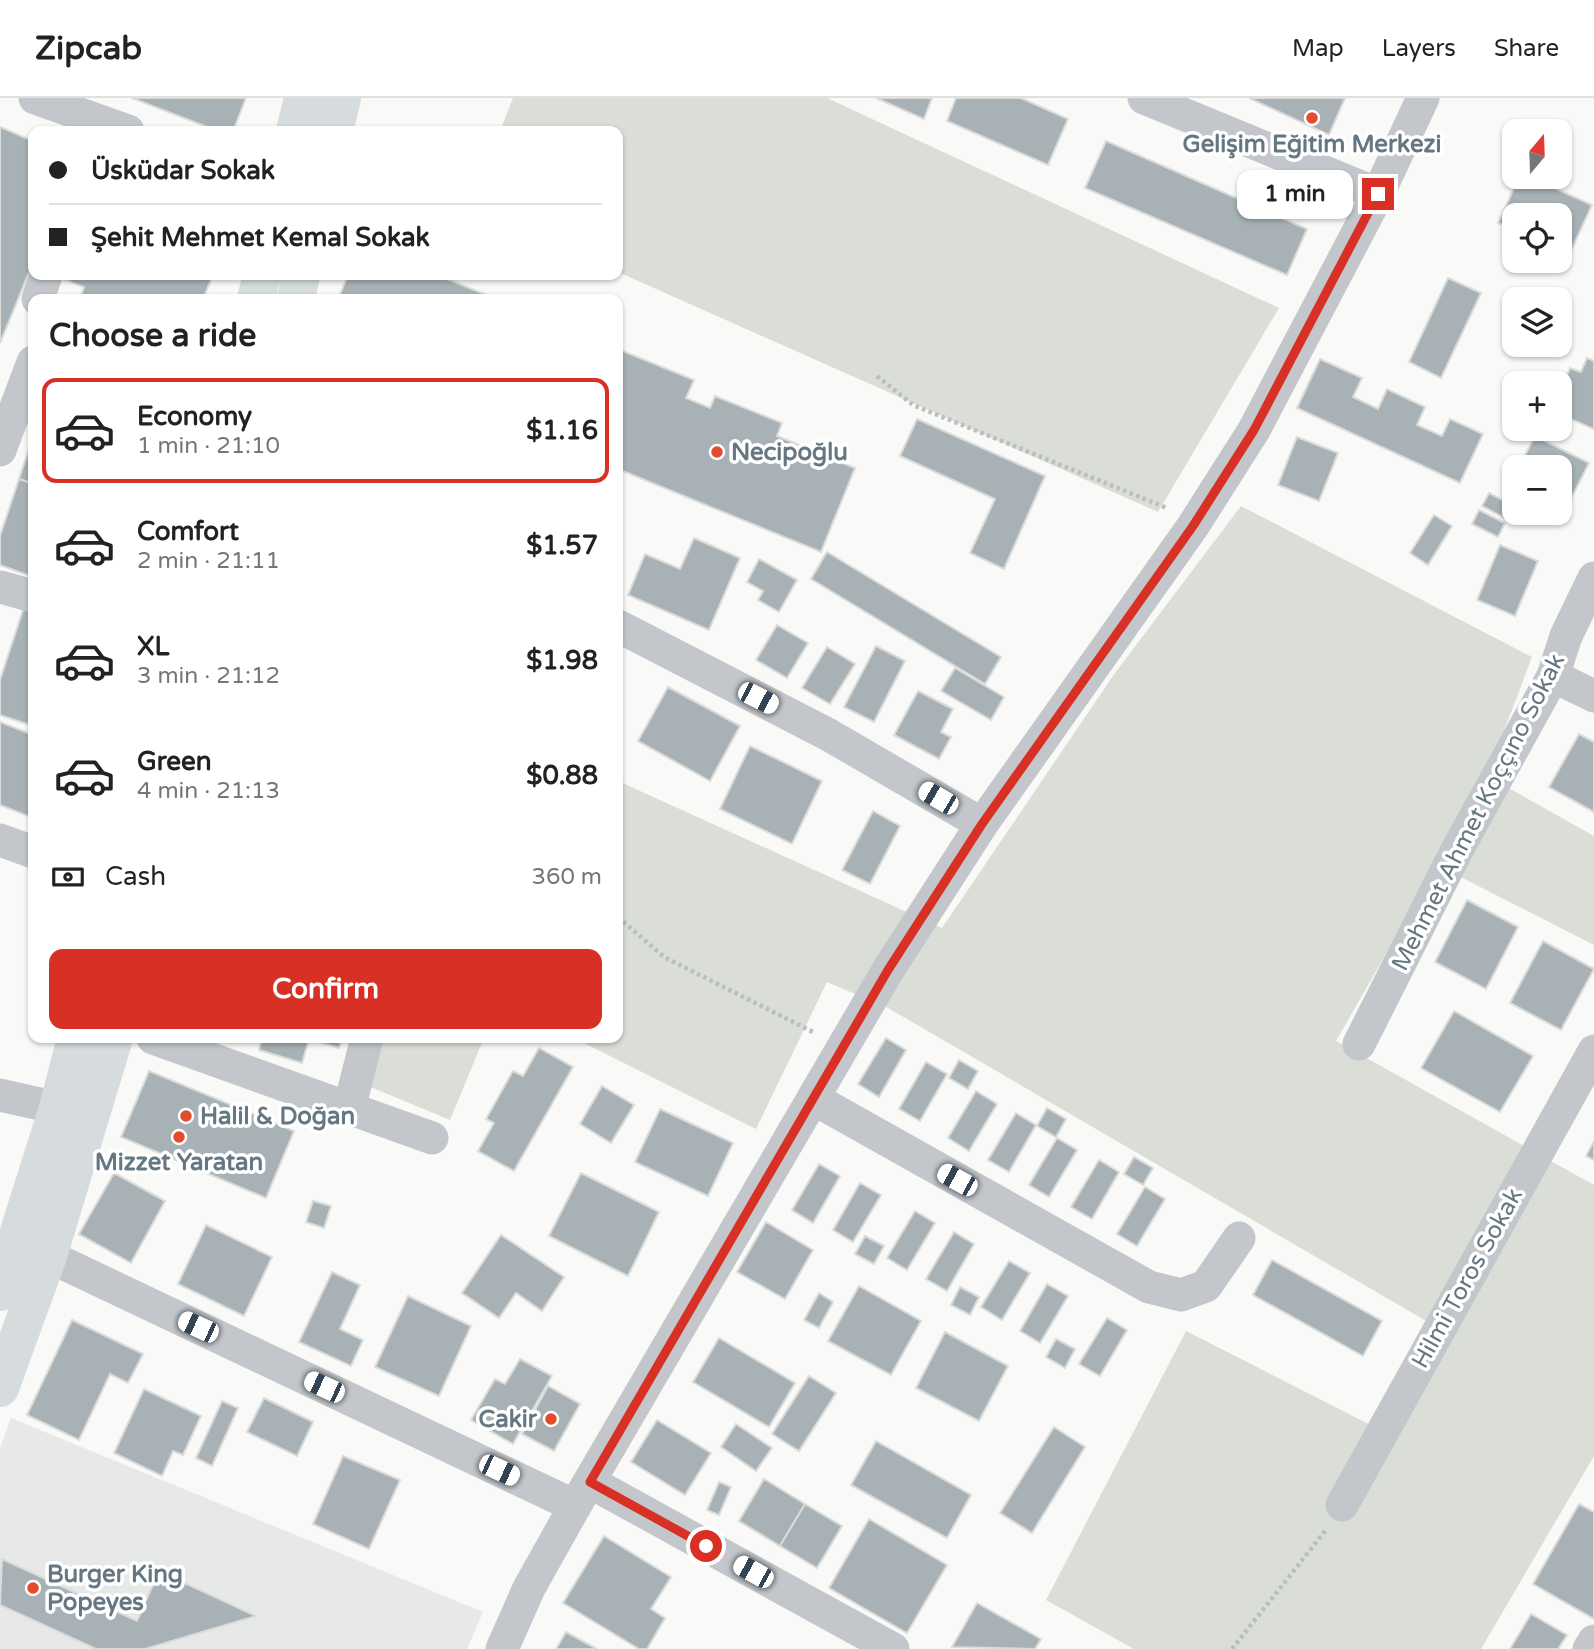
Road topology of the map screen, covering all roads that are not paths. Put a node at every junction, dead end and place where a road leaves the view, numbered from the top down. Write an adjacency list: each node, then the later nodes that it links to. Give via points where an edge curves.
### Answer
1 (35, 98): 6 (street)
2 (303, 98): 7 (main road)
3 (342, 98): 8 (main road)
4 (1143, 98): 9 (street)
5 (1423, 98): 9 (street)
6 (106, 126)
7 (296, 126)
8 (335, 126)
9 (1378, 194): 18 (street, via 1254,430 1197,520)
10 (28, 375): 11 (street)
11 (0, 450)
12 (1594, 578): 16 (street, Mehmet Ahmet Koççıno Sokak)
13 (0, 587): 14 (street)
14 (28, 595)
15 (623, 629): 18 (street, via 829,734)
16 (1553, 676): 17 (street); 25 (street, Mehmet Ahmet Koççıno Sokak, via 1457,850)
17 (1594, 696)
18 (982, 824): 28 (street)
19 (0, 841): 20 (street)
20 (28, 850)
21 (75, 1043): 29 (main road)
22 (112, 1043): 33 (main road)
23 (167, 1043): 30 (street)
24 (367, 1043): 30 (street)
25 (1359, 1044)
26 (1594, 1051): 37 (street, Hilmi Toros Sokak)
27 (0, 1095): 29 (street)
28 (814, 1099): 32 (street, via 1149,1287 1181,1295 1206,1286); 36 (street)
29 (58, 1108): 34 (main road)
30 (349, 1109): 31 (street)
31 (432, 1138)
32 (1239, 1238)
33 (48, 1256): 35 (main road); 36 (street)
34 (0, 1292)
35 (0, 1388)
36 (582, 1494): 39 (street, via 529,1588); 40 (street)
37 (1342, 1505)
38 (1594, 1641): 41 (street)
39 (502, 1649)
40 (893, 1649)
41 (1589, 1649)

